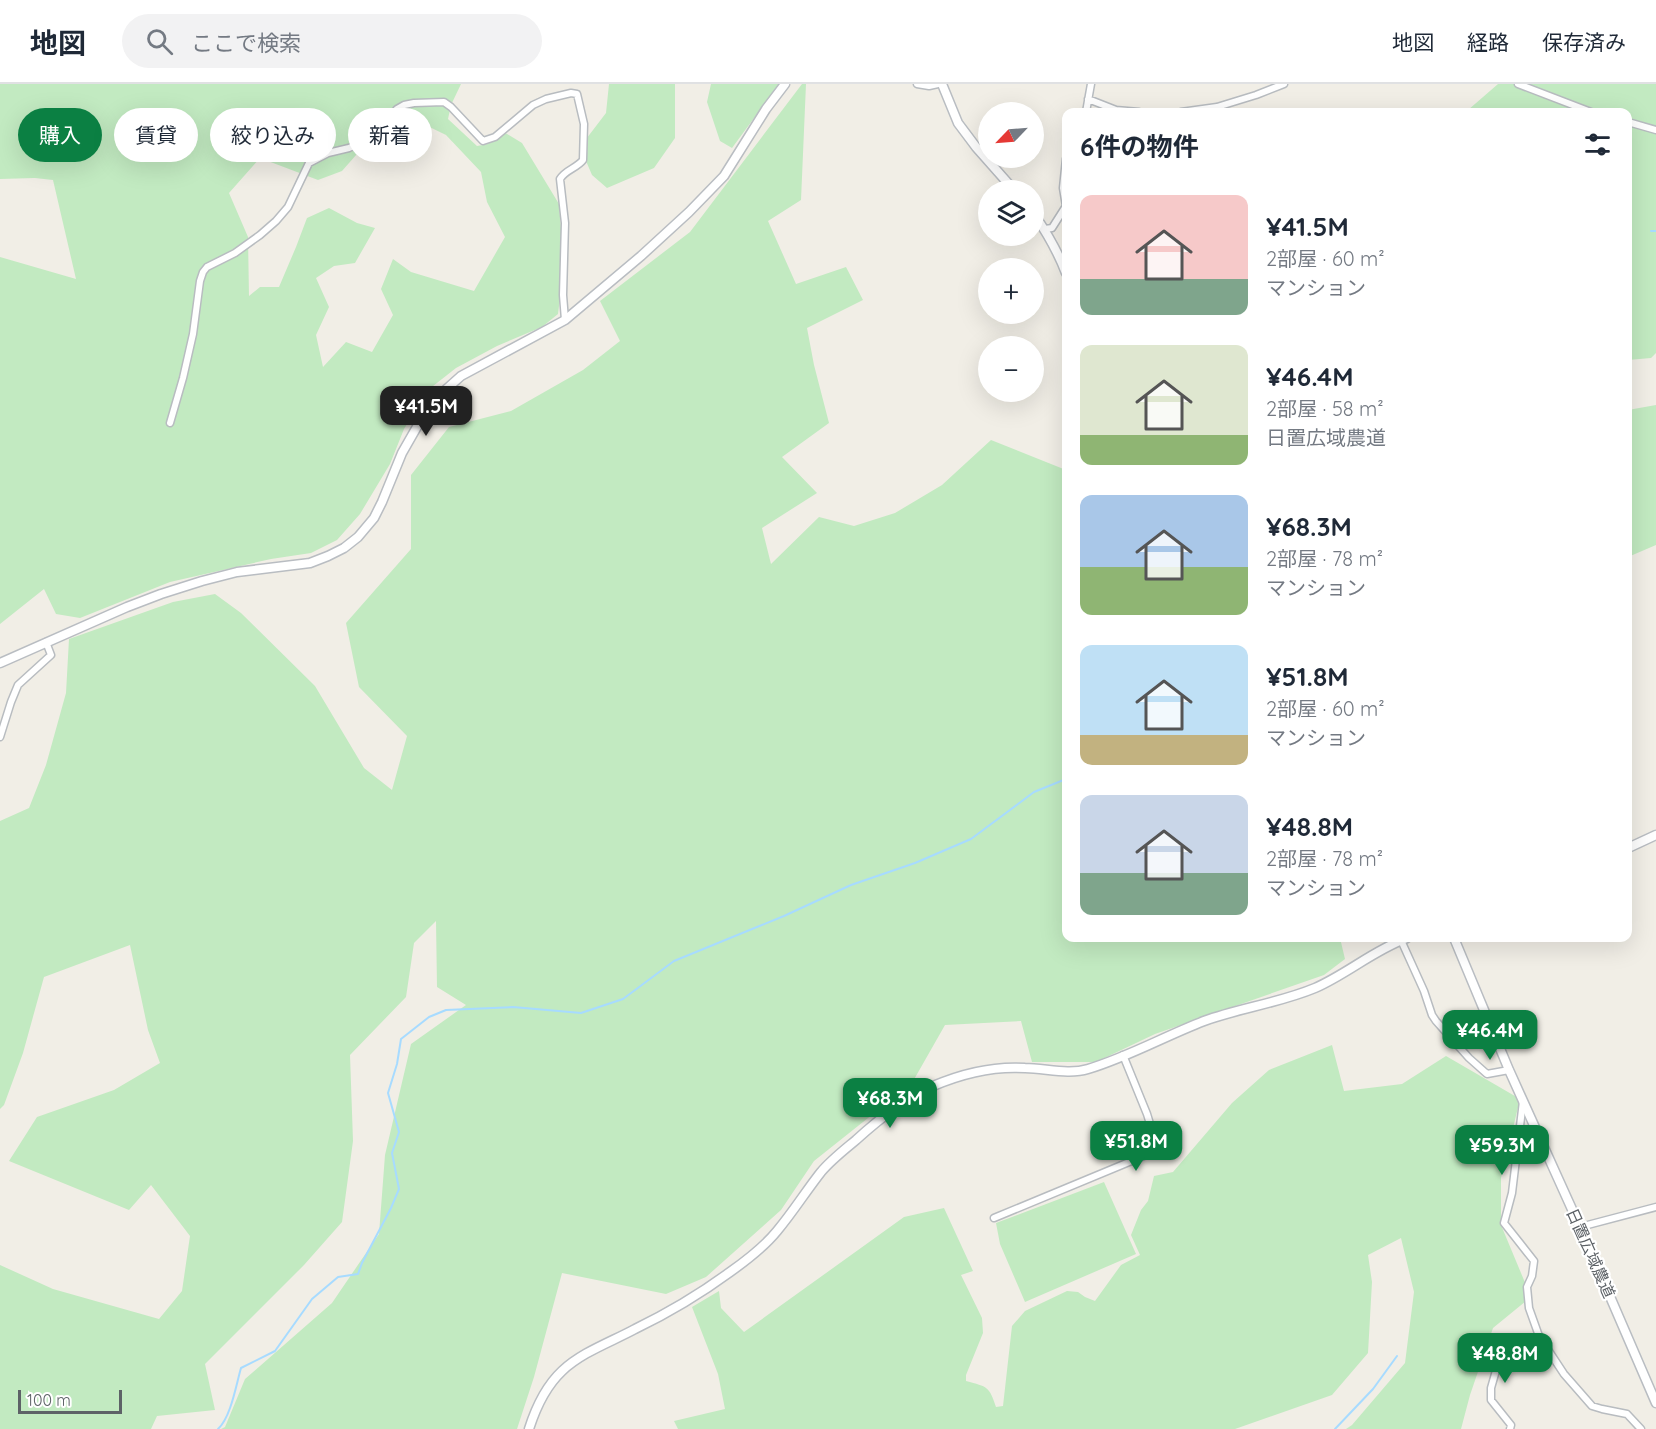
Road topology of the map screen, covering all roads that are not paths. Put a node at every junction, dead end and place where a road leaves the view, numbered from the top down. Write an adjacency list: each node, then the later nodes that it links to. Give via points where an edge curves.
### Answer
1 (785, 84): 19 (street, via 724,176 649,249)
2 (917, 84): 3 (street)
3 (938, 84)
4 (942, 84): 15 (street, via 958,123)
5 (1090, 84): 8 (street)
6 (1284, 84): 11 (street)
7 (1518, 84): 12 (street)
8 (1088, 99): 9 (street); 10 (street)
9 (1087, 108)
10 (1111, 108)
11 (1210, 108)
12 (1581, 108)
13 (1632, 123): 14 (street)
14 (1656, 130)
15 (1005, 180)
16 (1062, 212): 17 (street, via 1052,228)
17 (1045, 229): 18 (street)
18 (1062, 262)
19 (565, 320): 20 (street, via 560,179 583,160 584,124 577,94 533,105 495,137 483,141 444,102 404,105 372,137 309,163 288,207 276,220 235,253 203,272 188,356); 21 (street, via 461,376 442,393 402,453 374,518 344,548 310,563 237,572 202,581 127,607)
20 (170, 423)
21 (46, 642): 22 (street); 23 (street, via 51,655 18,685)
22 (0, 663)
23 (0, 737)
24 (1656, 835): 25 (street)
25 (1632, 846)
26 (1395, 942): 29 (street, via 1314,988 1205,1021)
27 (1405, 942): 30 (street, via 1436,1021 1487,1074)
28 (1456, 942): 30 (street, 日置広域農道)
29 (1123, 1055): 33 (street, via 1158,1150); 37 (street, via 1081,1071 1018,1067 976,1072 911,1097 864,1132 824,1170 777,1232 744,1262 671,1311 583,1356 562,1371 537,1406)
30 (1509, 1070): 31 (street, 日置広域農道)
31 (1523, 1101): 34 (street, 日置広域農道); 35 (street, via 1512,1193 1504,1223 1534,1261 1527,1287 1529,1308)
32 (1656, 1207): 34 (street)
33 (994, 1218)
34 (1580, 1227): 36 (street, 日置広域農道)
35 (1539, 1336): 38 (street, via 1510,1351 1497,1367 1491,1400 1511,1425); 39 (street, via 1564,1374 1592,1406 1627,1414)
36 (1656, 1403)
37 (529, 1429)
38 (1510, 1429)
39 (1641, 1429)

